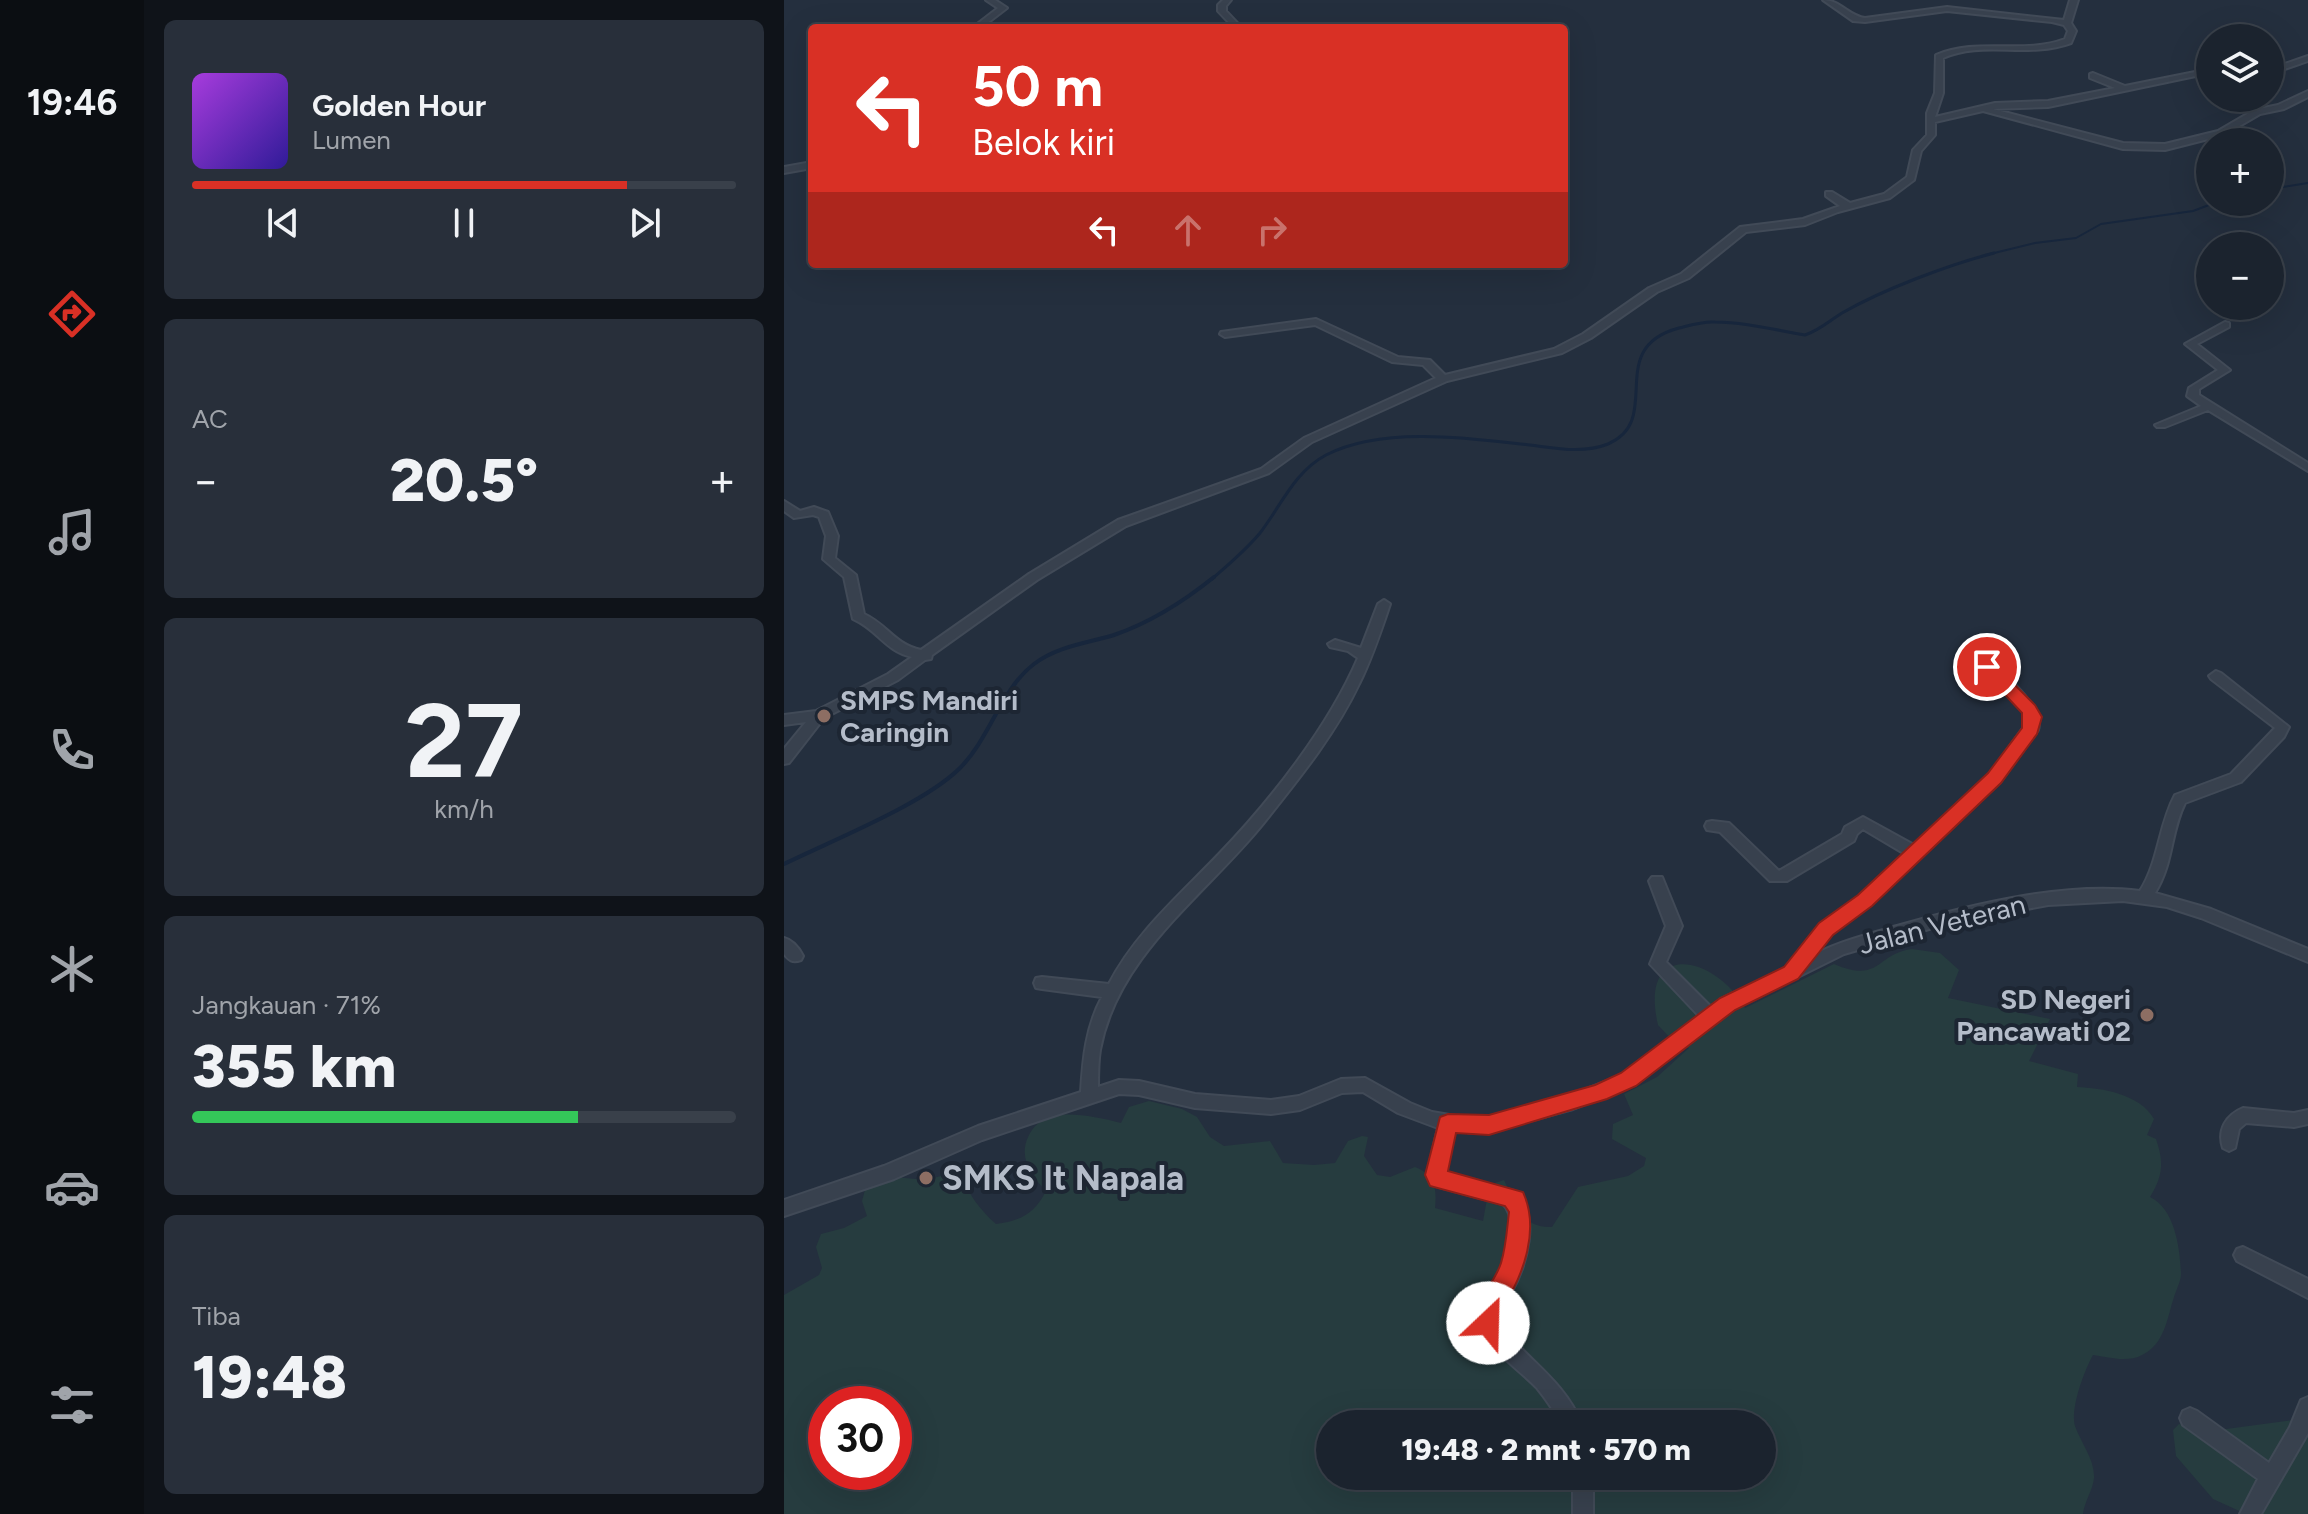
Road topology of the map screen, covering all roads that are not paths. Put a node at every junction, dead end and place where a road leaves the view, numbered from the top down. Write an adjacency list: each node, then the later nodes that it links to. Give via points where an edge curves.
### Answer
1 (990, 0): 6 (street, via 1003,8)
2 (1227, 0): 7 (street, via 1222,11)
3 (1827, 0): 5 (street, via 1865,20 1947,9)
4 (2074, 0): 5 (street)
5 (2067, 23): 15 (street, via 2072,31 2068,41 2052,47 1961,50 1939,57)
6 (981, 24)
7 (1234, 24)
8 (2308, 58): 9 (street)
9 (2284, 67)
10 (2196, 74): 12 (street)
11 (2093, 76): 12 (street)
12 (2124, 89): 14 (street)
13 (2308, 94): 14 (street, via 2257,112 2221,133 2165,147 2123,146)
14 (1987, 110): 15 (street)
15 (1933, 120): 19 (street, via 1907,183 1887,196)
16 (808, 166): 17 (street)
17 (784, 170)
18 (1829, 194): 19 (street)
19 (1849, 207): 22 (street, via 1795,225 1743,229 1685,276 1653,290 1558,351)
20 (2225, 325): 23 (street, via 2190,344 2225,370 2192,392)
21 (1225, 334): 22 (street, via 1316,322 1396,360 1429,363)
22 (1443, 379): 31 (street, via 1308,440 1265,471 1104,532)
23 (2207, 407): 24 (street); 25 (street)
24 (2161, 425)
25 (2308, 468)
26 (784, 505): 31 (street, via 798,515 824,515 832,536 829,559 850,575 858,616 900,650)
27 (1384, 604): 30 (street)
28 (1335, 644): 30 (street)
29 (1970, 650): 37 (street, via 2021,700 2033,724 1995,778)
30 (1363, 655): 43 (street, via 1340,709 1269,804 1141,945)
31 (926, 656): 33 (street)
32 (2216, 676): 39 (street, via 2282,727 2236,778 2180,799 2159,874)
33 (819, 715): 34 (street); 35 (street)
34 (784, 720)
35 (784, 759)
36 (1712, 826): 37 (street, via 1724,827 1775,877 1849,837 1863,822)
37 (1915, 853): 41 (street, via 1826,929)
38 (1657, 881): 44 (street, via 1674,926 1658,964)
39 (2145, 897): 40 (street, Jalan Veteran, via 2206,913); 41 (street, Jalan Veteran, via 2048,899 1946,918 1840,949)
40 (2308, 956)
41 (1791, 973): 44 (street, Jalan Veteran)
42 (1042, 983): 43 (street)
43 (1110, 991): 45 (street, via 1093,1046)
44 (1710, 1017): 47 (street, Jalan Veteran, via 1628,1080 1599,1093 1489,1125)
45 (1089, 1095): 47 (street, Jalan Veteran, via 1130,1086 1195,1101 1271,1107 1300,1103 1341,1086 1365,1085 1404,1108); 49 (street, Jalan Veteran)
46 (2308, 1117): 48 (street, via 2243,1115 2231,1126)
47 (1448, 1123): 53 (street, via 1438,1179 1508,1197 1520,1212 1514,1260 1490,1305 1488,1323)
48 (2229, 1143)
49 (784, 1208)
50 (2243, 1255): 51 (street)
51 (2308, 1289)
52 (2308, 1407): 55 (street)
53 (1565, 1410)
54 (2190, 1418): 55 (street)
55 (2269, 1475): 58 (street)
56 (1583, 1490): 57 (street)
57 (1583, 1514)
58 (2250, 1514)

